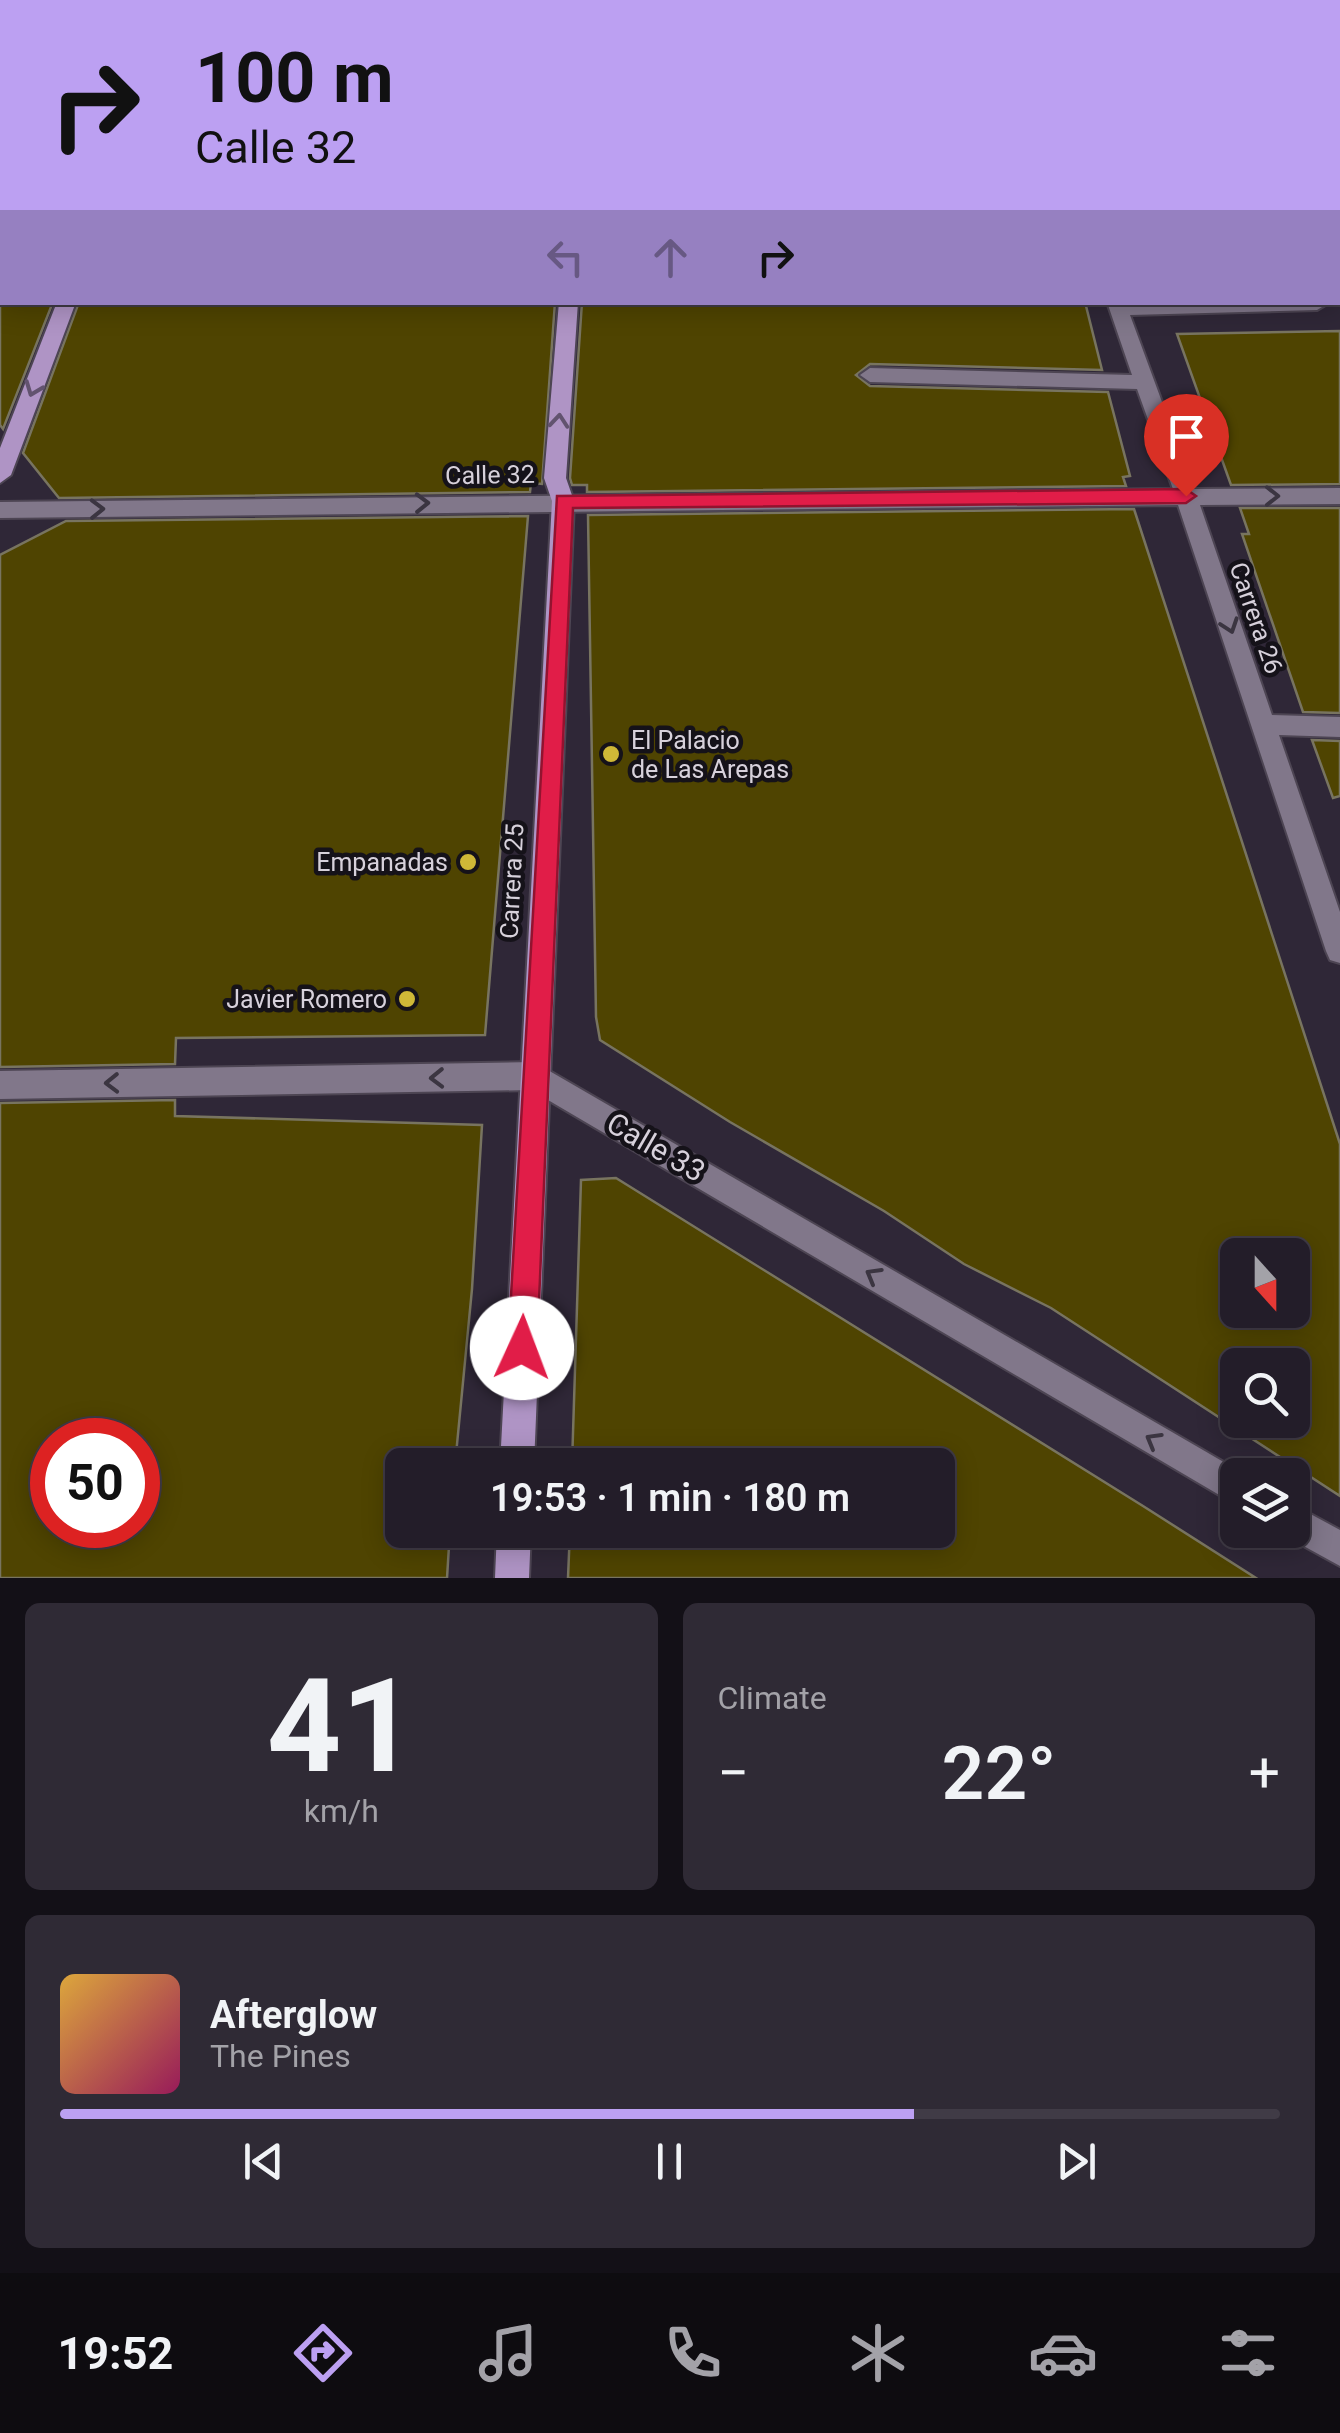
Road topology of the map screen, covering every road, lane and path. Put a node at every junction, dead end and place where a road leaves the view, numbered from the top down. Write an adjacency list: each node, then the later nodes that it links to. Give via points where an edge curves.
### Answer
1 (65, 305): 7 (main road, one-way to 7)
2 (569, 305): 10 (main road, Carrera 25, one-way to 2, via 555,478)
3 (1217, 305): 4 (street)
4 (1117, 306): 6 (street, Carrera 26)
5 (870, 376): 6 (street)
6 (1146, 382): 8 (street, Carrera 26)
7 (0, 475)
8 (1186, 496): 9 (street, Calle 32, one-way to 9); 10 (street, Calle 32); 12 (street, Carrera 26, one-way to 12)
9 (1340, 496)
10 (564, 501): 11 (street, Calle 32, one-way to 10); 15 (main road, Carrera 25)
11 (0, 510)
12 (1263, 726): 13 (street); 14 (street, Carrera 26)
13 (1340, 727)
14 (1340, 952)
15 (534, 1076): 16 (street, one-way to 16); 17 (main road, Carrera 25); 18 (street, Calle 33, one-way to 15)
16 (0, 1085)
17 (518, 1448)
18 (1220, 1478)
19 (1310, 1532): 21 (street)
20 (513, 1548): 22 (main road)
21 (1340, 1549)
22 (512, 1578)

